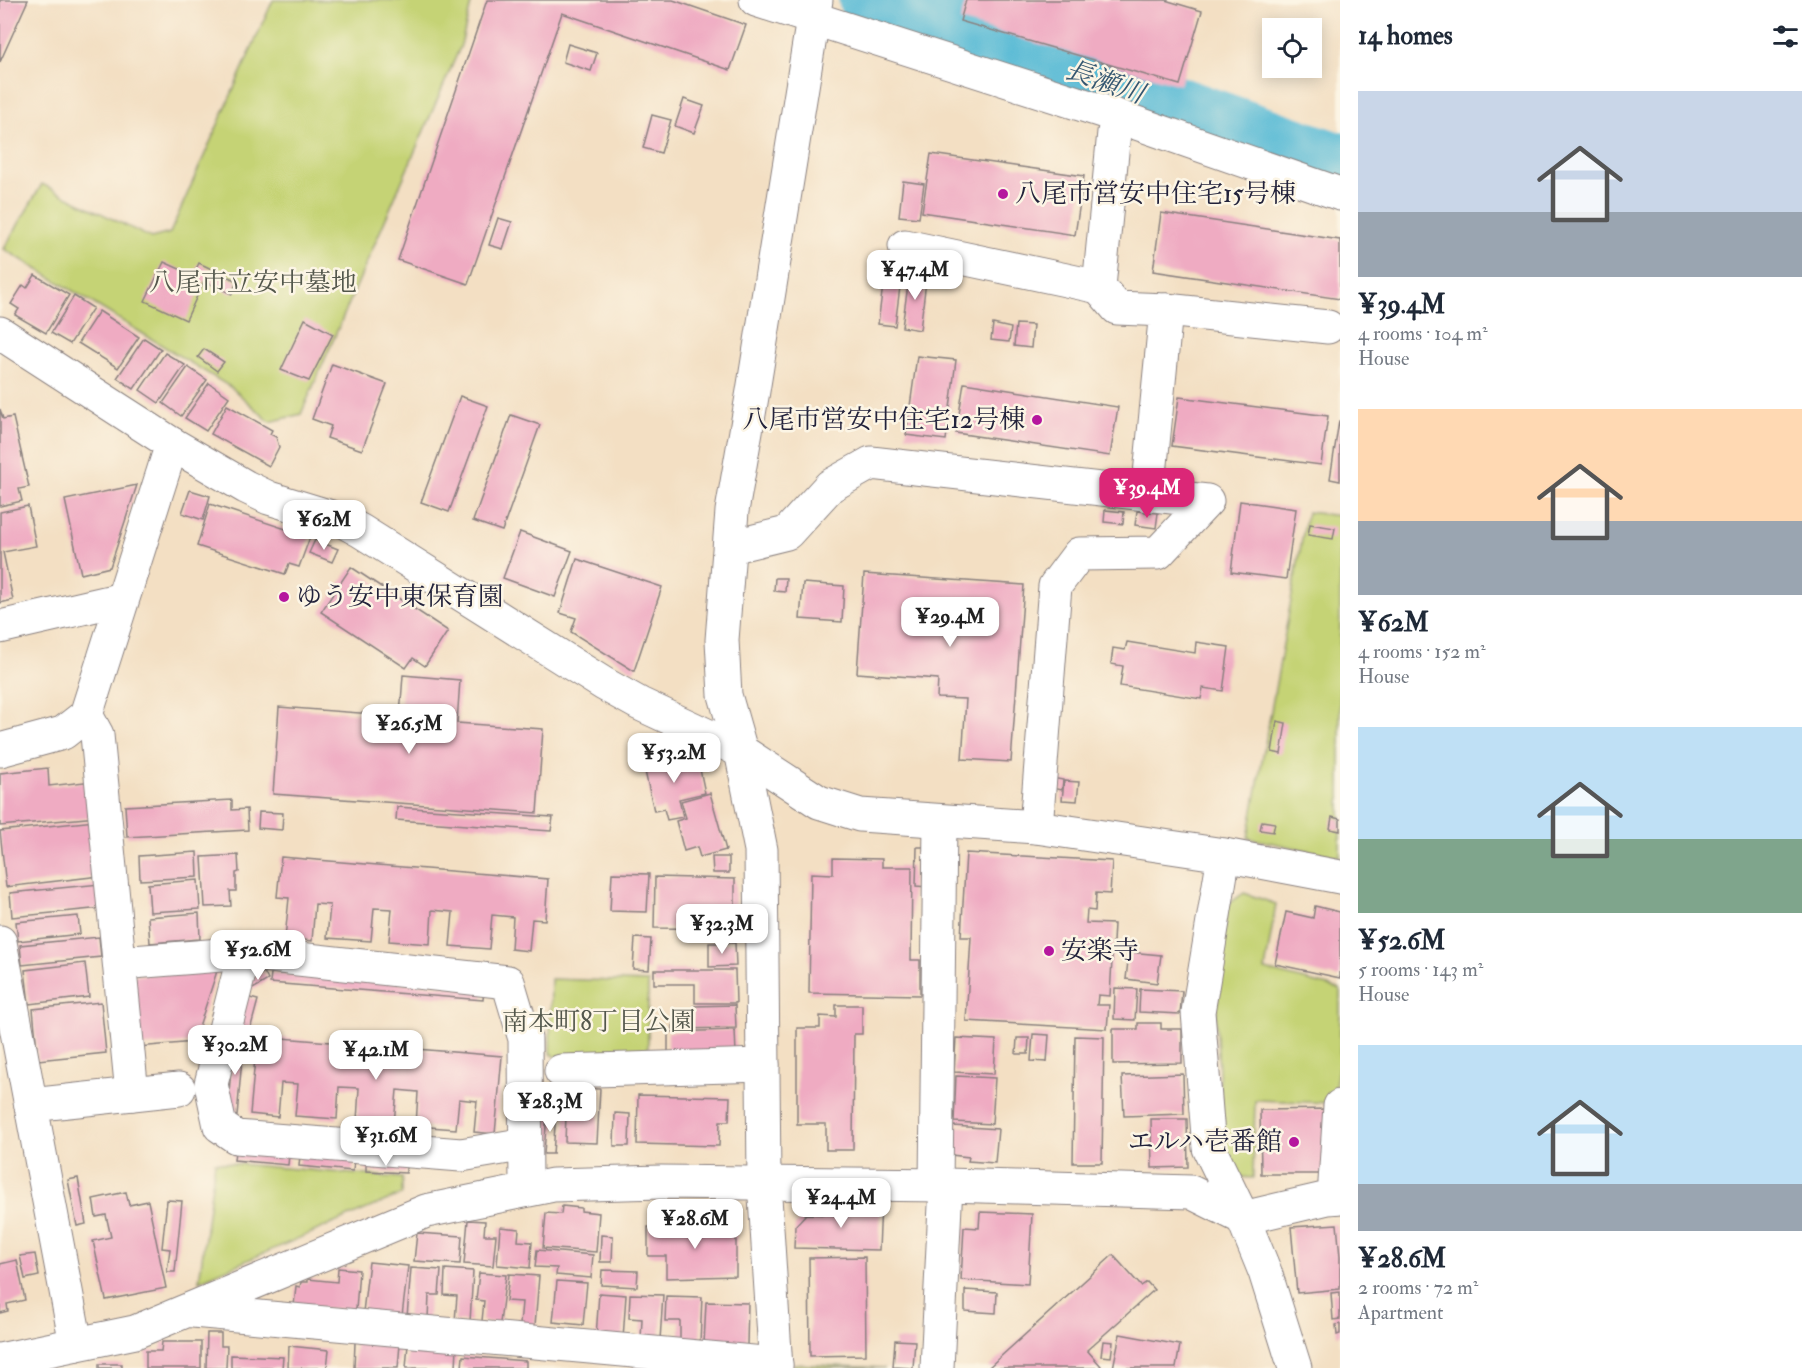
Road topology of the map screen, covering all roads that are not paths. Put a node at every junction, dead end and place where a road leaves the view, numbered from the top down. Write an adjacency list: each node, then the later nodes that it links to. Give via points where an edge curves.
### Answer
1 (756, 0): 2 (street)
2 (814, 9): 4 (street); 12 (street)
3 (1114, 132): 6 (street)
4 (1340, 194)
5 (905, 246): 6 (street)
6 (1099, 287): 7 (street, via 1117,308)
7 (1166, 310): 8 (street); 11 (street)
8 (1328, 327)
9 (0, 333): 10 (street)
10 (172, 444): 13 (street); 17 (street, via 269,498 341,520 613,689)
11 (1148, 495): 12 (street, via 872,463 830,486 787,533); 19 (street, via 1208,501 1158,553 1079,554 1055,586)
12 (729, 547): 17 (street, via 722,640 725,695)
13 (122, 599): 14 (street); 15 (street)
14 (0, 627)
15 (86, 715): 16 (street, via 63,733); 24 (street, via 97,735)
16 (0, 750)
17 (741, 751): 18 (street, via 819,802 860,815); 25 (street, via 761,850)
18 (940, 821): 19 (street); 33 (street)
19 (1036, 826): 20 (street)
20 (1224, 855): 21 (street); 36 (street, via 1198,1012 1209,1148)
21 (1340, 877)
22 (0, 942): 29 (street)
23 (221, 955): 24 (street)
24 (120, 963): 28 (street)
25 (763, 1065): 26 (street); 32 (street)
26 (561, 1071)
27 (179, 1089): 28 (street)
28 (132, 1094): 29 (street)
29 (31, 1105): 38 (street)
30 (1340, 1106): 35 (street, via 1335,1182)
31 (526, 1144): 31 (street, via 525,1039 508,981 253,954 242,962 211,1083 220,1126 236,1137 462,1155); 34 (street)
32 (764, 1182): 33 (street); 34 (street, via 553,1185); 42 (street)
33 (941, 1185): 36 (street, via 1191,1192); 43 (street)
34 (526, 1190): 37 (street, via 426,1211)
35 (1338, 1197): 36 (street)
36 (1243, 1218): 44 (street, via 1266,1272)
37 (189, 1311): 38 (street, via 135,1332); 39 (street)
38 (76, 1344): 40 (street)
39 (549, 1356): 42 (street)
40 (45, 1359): 41 (street)
41 (0, 1360)
42 (776, 1366)
43 (937, 1368)
44 (1295, 1368)

